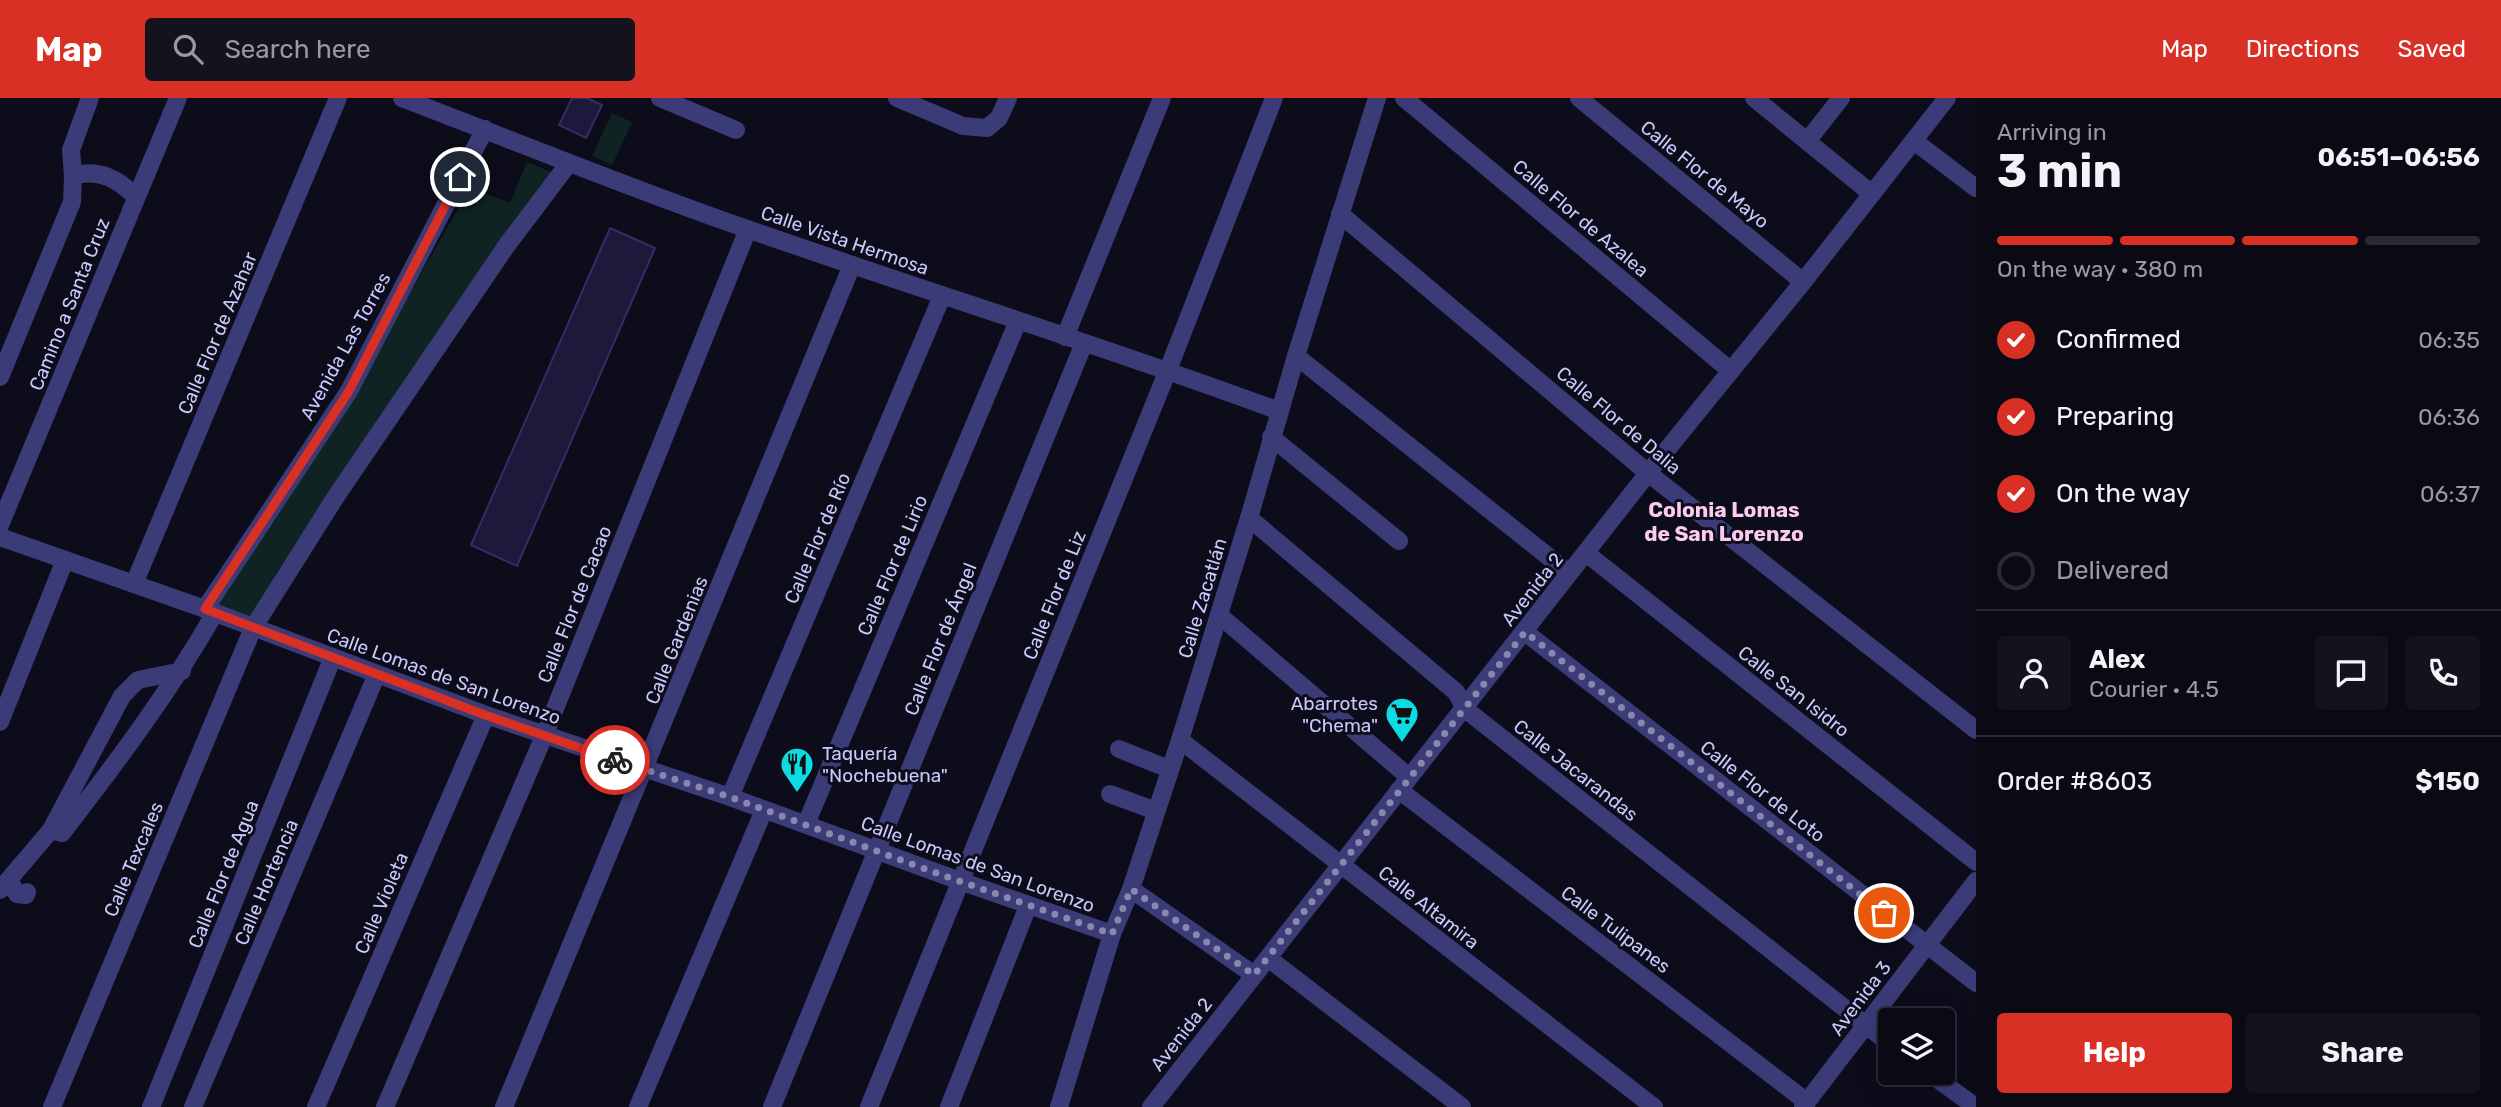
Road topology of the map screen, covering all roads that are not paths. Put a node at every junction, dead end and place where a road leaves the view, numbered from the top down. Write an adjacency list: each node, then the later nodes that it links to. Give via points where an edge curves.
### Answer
1 (90, 98): 21 (street, via 71,150)
2 (178, 98): 24 (street, Camino a Santa Cruz)
3 (338, 98): 48 (street, Calle Flor de Azahar)
4 (402, 98): 16 (street, Calle Vista Hermosa)
5 (660, 98): 17 (street)
6 (897, 98): 7 (street, via 963,127 987,128 999,118)
7 (1008, 98)
8 (1162, 98): 31 (street)
9 (1275, 98): 34 (street, Calle Flor de Liz)
10 (1377, 98): 25 (street, Calle Zacatlán)
11 (1404, 98): 35 (street, Calle Flor de Azalea)
12 (1579, 98): 28 (street, Calle Flor de Mayo)
13 (1754, 98): 18 (street)
14 (1841, 98): 18 (street)
15 (1947, 98): 19 (street, Avenida 2)
16 (485, 129): 20 (street, Calle Vista Hermosa); 49 (street, Avenida Las Torres, via 349,391)
17 (736, 130)
18 (1808, 140): 23 (street)
19 (1914, 141): 22 (street); 23 (street, Avenida 2)
20 (569, 163): 26 (street, Calle Vista Hermosa); 51 (street, Calle Texcales, via 507,245 335,498)
21 (73, 176): 24 (street, via 105,174); 36 (street, via 72,202)
22 (1976, 188)
23 (1872, 194): 28 (street, Avenida 2)
24 (136, 197): 40 (street, Camino a Santa Cruz)
25 (1340, 214): 33 (street, Calle Zacatlán); 39 (street, Calle Flor de Dalia)
26 (748, 229): 27 (street, Calle Vista Hermosa); 60 (street, Calle Flor de Cacao)
27 (852, 265): 29 (street, Calle Vista Hermosa); 64 (street, Calle Gardenias)
28 (1803, 282): 35 (street, Avenida 2)
29 (942, 296): 30 (street, Calle Vista Hermosa); 67 (street, Calle Flor de Río)
30 (1018, 321): 31 (street, Calle Vista Hermosa); 70 (street, Calle Flor de Lirio)
31 (1065, 337): 32 (street, Calle Vista Hermosa)
32 (1084, 343): 34 (street, Calle Vista Hermosa); 72 (street, Calle Flor de Ángel)
33 (1296, 356): 37 (street, Calle Zacatlán); 47 (street)
34 (1168, 370): 37 (street, Calle Vista Hermosa); 75 (street, Calle Flor de Liz)
35 (1731, 371): 39 (street, Avenida 2)
36 (0, 377)
37 (1279, 411): 38 (street, Calle Zacatlán)
38 (1271, 437): 41 (street, Calle Zacatlán); 44 (street)
39 (1648, 472): 45 (street, Avenida 2); 59 (street, Calle Flor de Dalia)
40 (7, 490): 42 (street, Camino a Santa Cruz)
41 (1249, 518): 50 (street, Calle Zacatlán); 56 (street, Calle Jacarandas, via 1456,692)
42 (0, 525)
43 (0, 537): 46 (street, Calle Lomas de San Lorenzo)
44 (1399, 541)
45 (1586, 553): 47 (street, Avenida 2); 73 (street, Calle San Isidro)
46 (65, 560): 48 (street, Calle Lomas de San Lorenzo); 58 (street)
47 (1569, 573): 52 (street, Avenida 2)
48 (134, 584): 49 (street, Calle Lomas de San Lorenzo)
49 (210, 611): 51 (street, Calle Lomas de San Lorenzo); 54 (street, Avenida Las Torres)
50 (1219, 615): 61 (street, Calle Zacatlán); 65 (street, Calle Tulipanes)
51 (253, 628): 53 (street, Calle Lomas de San Lorenzo); 90 (street, Calle Texcales)
52 (1525, 632): 56 (street, Avenida 2); 82 (street, Calle Flor de Loto)
53 (333, 657): 55 (street, Calle Lomas de San Lorenzo); 91 (street, Calle Flor de Agua)
54 (182, 671): 71 (street, Avenida Las Torres, via 62,833); 71 (street, Avenida Las Torres, via 138,680 122,696)
55 (377, 674): 57 (street, Calle Lomas de San Lorenzo); 92 (street, Calle Hortencia)
56 (1465, 709): 65 (street, Avenida 2); 86 (street, Calle Jacarandas)
57 (485, 715): 60 (street, Calle Lomas de San Lorenzo); 93 (street, Calle Violeta)
58 (0, 722)
59 (1976, 730)
60 (544, 736): 64 (street, Calle Lomas de San Lorenzo); 94 (street, Calle Flor de Cacao)
61 (1180, 740): 63 (street, Calle Zacatlán); 74 (street, Calle Altamira)
62 (1119, 749): 63 (street)
63 (1169, 769): 69 (street, Calle Zacatlán)
64 (645, 770): 67 (street, Calle Lomas de San Lorenzo); 95 (street, Calle Gardenias)
65 (1404, 784): 74 (street, Avenida 2); 89 (street, Calle Tulipanes)
66 (1110, 794): 69 (street)
67 (730, 797): 68 (street, Calle Lomas de San Lorenzo)
68 (764, 810): 70 (street, Calle Lomas de San Lorenzo); 96 (street)
69 (1156, 811): 78 (street, Calle Zacatlán)
70 (806, 824): 72 (street, Calle Lomas de San Lorenzo)
71 (51, 830): 77 (street, Avenida Las Torres)
72 (876, 851): 75 (street, Calle Lomas de San Lorenzo); 97 (street, Calle Flor de Ángel)
73 (1976, 862)
74 (1340, 865): 83 (street, Avenida 2); 103 (street, Calle Altamira)
75 (960, 881): 80 (street, Calle Lomas de San Lorenzo); 98 (street, Calle Flor de Liz)
76 (1976, 881): 82 (street, Avenida 3)
77 (4, 885): 79 (street, via 17,894)
78 (1131, 889): 81 (street, Calle Zacatlán); 84 (street)
79 (27, 892)
80 (1028, 906): 81 (street, Calle Lomas de San Lorenzo); 99 (street)
81 (1112, 934): 100 (street, Calle Zacatlán)
82 (1926, 946): 85 (street, Calle Flor de Loto); 86 (street, Avenida 3)
83 (1268, 958): 84 (street, Avenida 2); 102 (street)
84 (1254, 975): 101 (street, Avenida 2)
85 (1976, 983)
86 (1866, 1026): 87 (street, Calle Jacarandas); 89 (street, Avenida 3)
87 (1878, 1035)
88 (1946, 1085): 104 (street)
89 (1805, 1105)
90 (52, 1107)
91 (151, 1107)
92 (193, 1107)
93 (316, 1107)
94 (385, 1107)
95 (504, 1107)
96 (638, 1107)
97 (772, 1107)
98 (869, 1107)
99 (949, 1107)
100 (1059, 1107)
101 (1151, 1107)
102 (1462, 1107)
103 (1654, 1107)
104 (1976, 1107)

